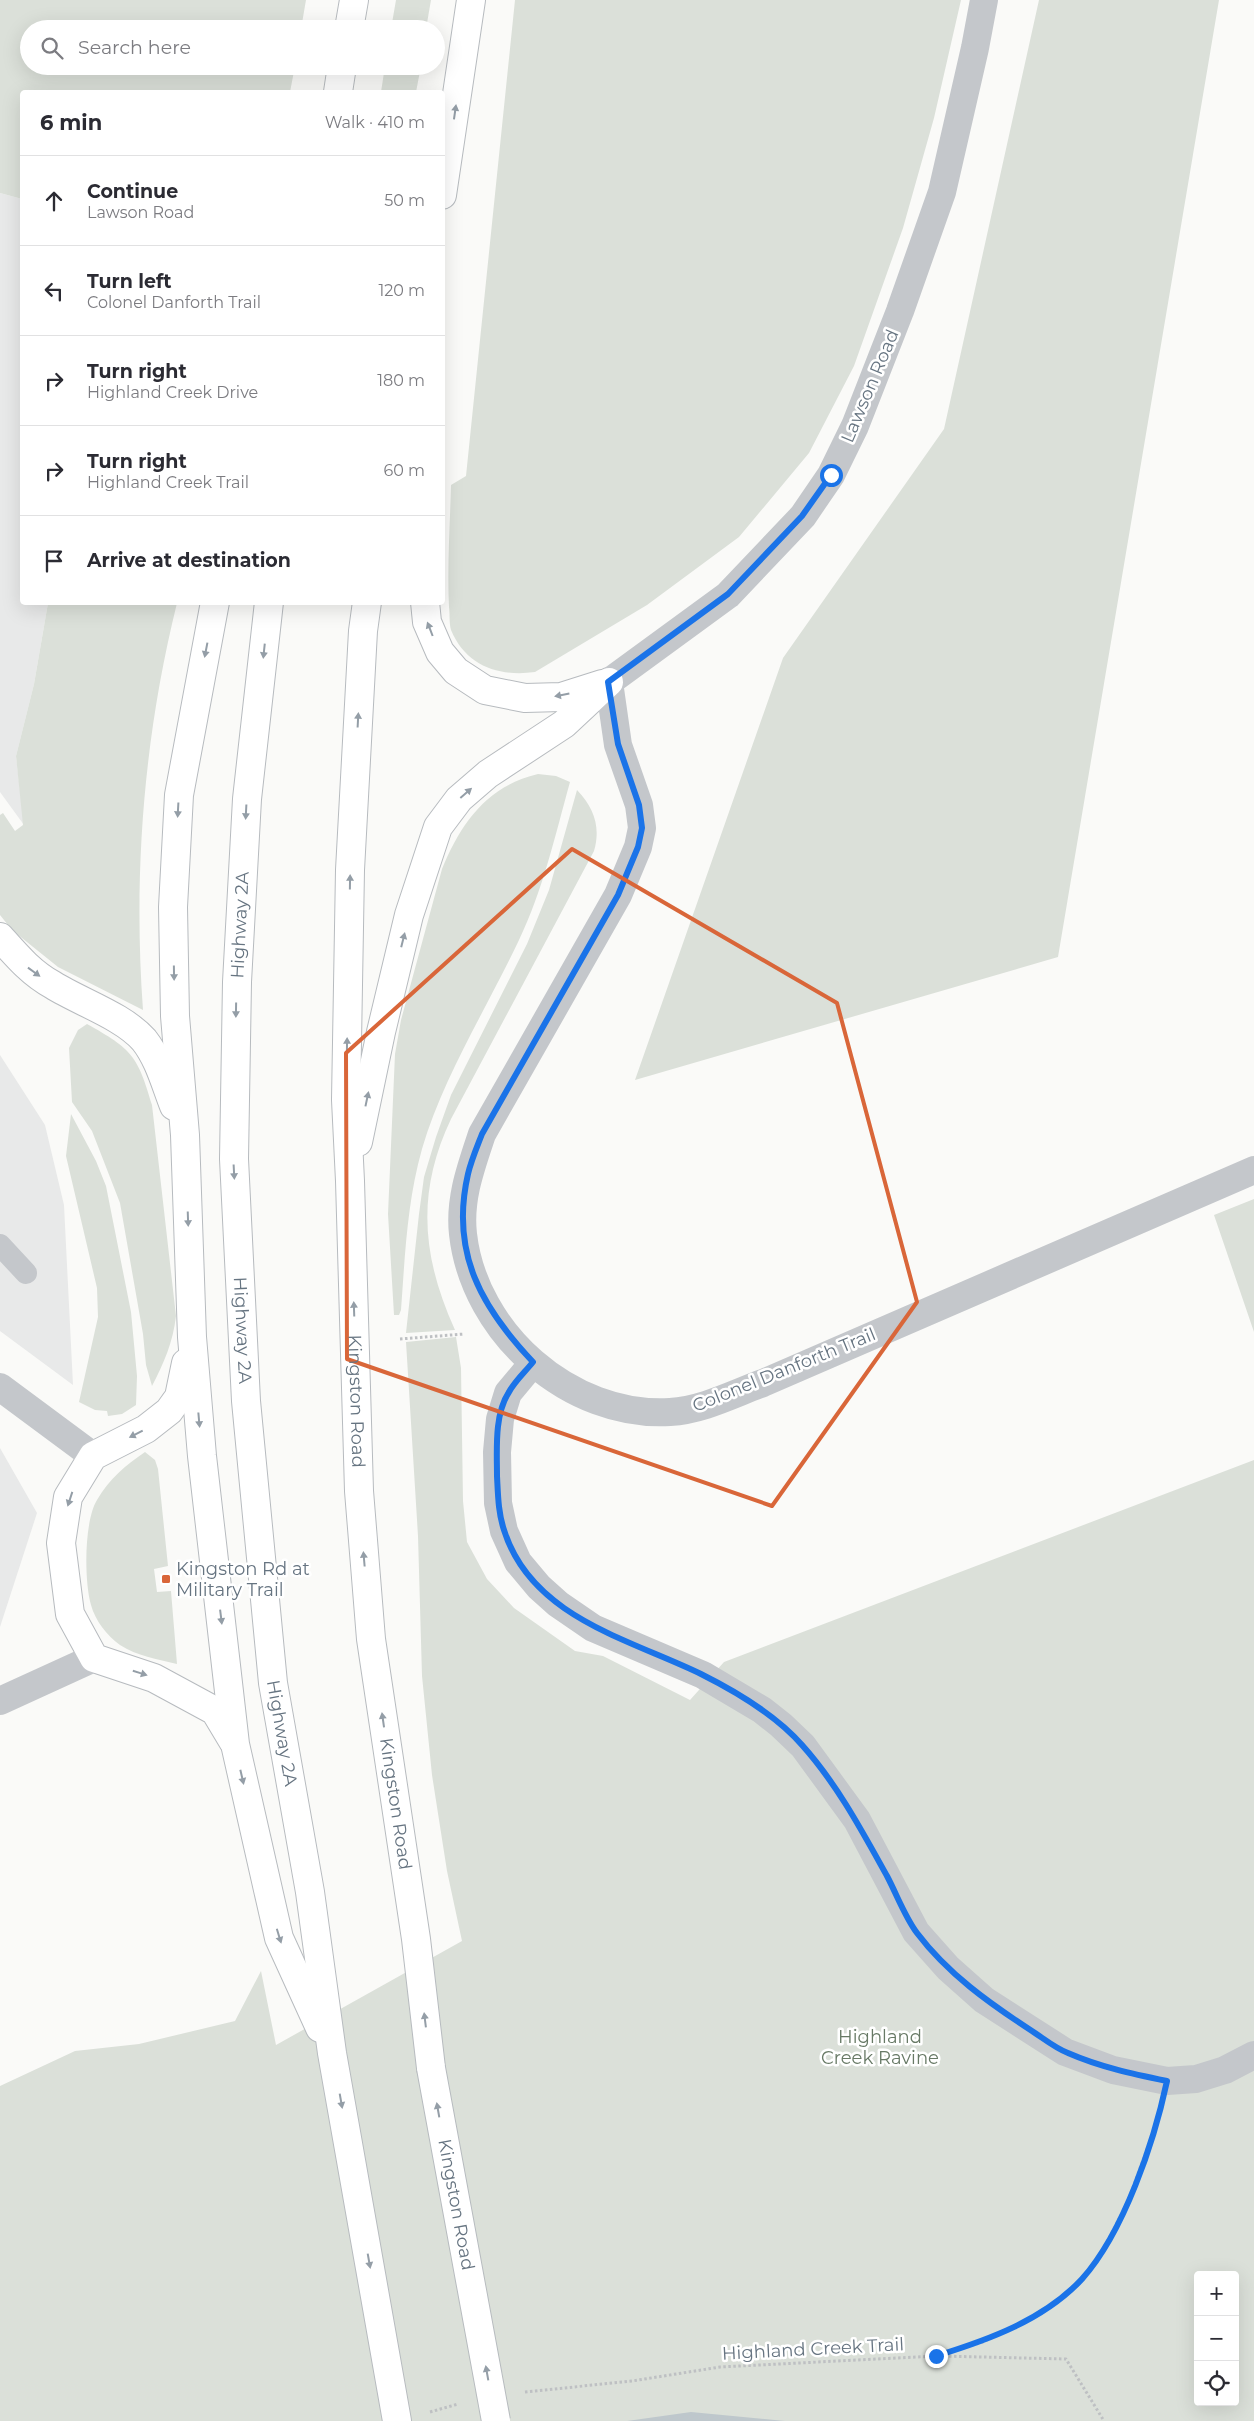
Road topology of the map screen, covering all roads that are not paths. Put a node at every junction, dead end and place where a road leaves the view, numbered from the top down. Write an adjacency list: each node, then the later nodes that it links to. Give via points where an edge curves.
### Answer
1 (354, 0): 4 (main road)
2 (471, 0): 7 (main road, one-way to 2)
3 (984, 0): 12 (street, Lawson Road, via 942,192 900,312 855,426 831,475 802,516 728,594)
4 (351, 20)
5 (341, 75): 6 (main road)
6 (338, 90)
7 (445, 175)
8 (214, 605): 14 (main road, one-way to 14, via 178,795 175,1016)
9 (270, 605): 26 (main road, Highway 2A, one-way to 26, via 247,799 237,982 234,1168 246,1401 273,1683 310,1892)
10 (367, 605): 16 (main road, one-way to 10, via 346,1100 350,870)
11 (425, 605): 12 (main road, one-way to 11, via 561,697 525,698 485,690 456,671 440,652 427,622)
12 (608, 682): 16 (main road, one-way to 12, via 409,916 438,828 459,799 488,774 564,724); 20 (street, Colonel Danforth Trail, via 618,744 639,805 642,828 638,847 618,895 482,1134 468,1173 463,1204 466,1252 480,1292 494,1317)
13 (0, 937): 14 (main road, one-way to 14, via 28,968 143,1039 155,1056)
14 (185, 1135): 19 (main road, one-way to 19)
15 (1254, 1170): 20 (street, Colonel Danforth Trail, via 764,1382 695,1408 643,1411 596,1400 555,1380)
16 (350, 1181): 29 (main road, Kingston Road, one-way to 16, bridge, via 431,2068 416,1938 371,1638 359,1491)
17 (0, 1245): 18 (lane)
18 (26, 1273)
19 (192, 1337): 22 (main road, one-way to 22, via 178,1397 169,1411 146,1429); 25 (main road, one-way to 25, via 202,1456)
20 (533, 1362): 27 (street, via 508,1393 500,1419 498,1503 504,1531 518,1562 539,1587 593,1628 703,1675 781,1725 803,1746 856,1820 916,1932 948,1968 984,2000 1065,2052 1113,2070 1167,2081 1196,2079 1225,2070)
21 (0, 1387): 22 (street)
22 (93, 1456): 23 (main road, one-way to 23, via 68,1497 61,1543 70,1614)
23 (94, 1658): 24 (street); 25 (main road, one-way to 25, via 154,1678 214,1711)
24 (0, 1701)
25 (235, 1744): 26 (main road, one-way to 26, via 279,1938)
26 (332, 2053): 28 (main road, one-way to 28)
27 (1254, 2055)
28 (410, 2418)
29 (496, 2421)

